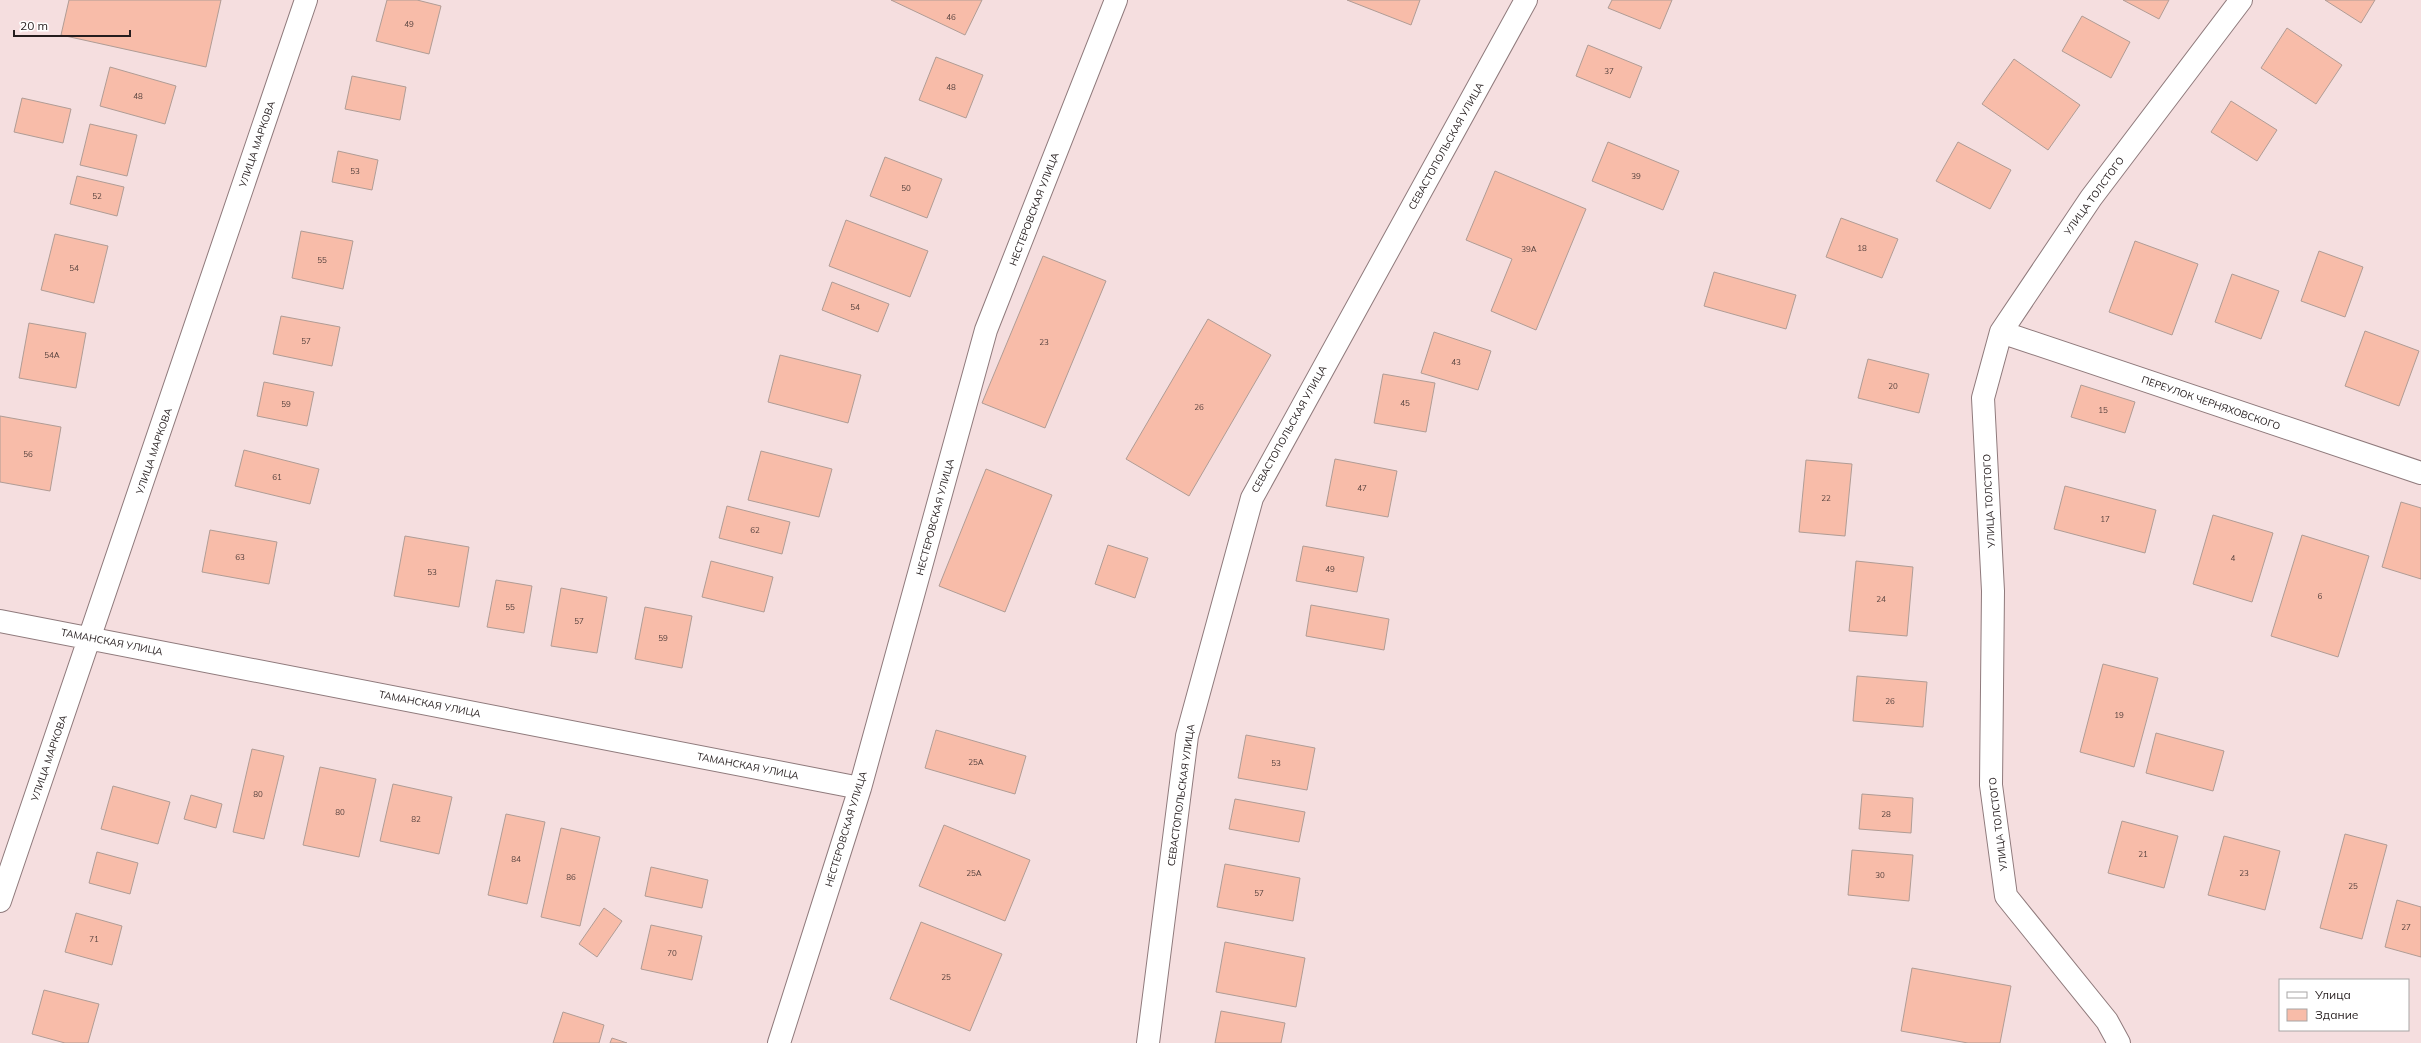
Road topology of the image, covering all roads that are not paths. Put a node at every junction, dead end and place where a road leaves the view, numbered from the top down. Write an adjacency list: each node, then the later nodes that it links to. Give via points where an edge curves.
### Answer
1 (306, 0): 8 (street, УЛИЦА МАРКОВА)
2 (1116, 0): 9 (street, НЕСТЕРОВСКАЯ УЛИЦА, via 986,330)
3 (1526, 0): 12 (street, СЕВАСТОПОЛЬСКАЯ УЛИЦА, via 1252,498 1187,736)
4 (2241, 0): 5 (street, УЛИЦА ТОЛСТОГО, via 2091,198)
5 (2000, 332): 6 (street, ПЕРЕУЛОК ЧЕРНЯХОВСКОГО); 13 (street, УЛИЦА ТОЛСТОГО, via 1983,398 1994,591 1991,785 2006,896 2107,1022)
6 (2421, 473)
7 (0, 620): 8 (street, ТАМАНСКАЯ УЛИЦА)
8 (91, 638): 9 (street, ТАМАНСКАЯ УЛИЦА); 10 (street, УЛИЦА МАРКОВА)
9 (860, 788): 11 (street, НЕСТЕРОВСКАЯ УЛИЦА)
10 (0, 901)
11 (779, 1043)
12 (1148, 1043)
13 (2119, 1043)

